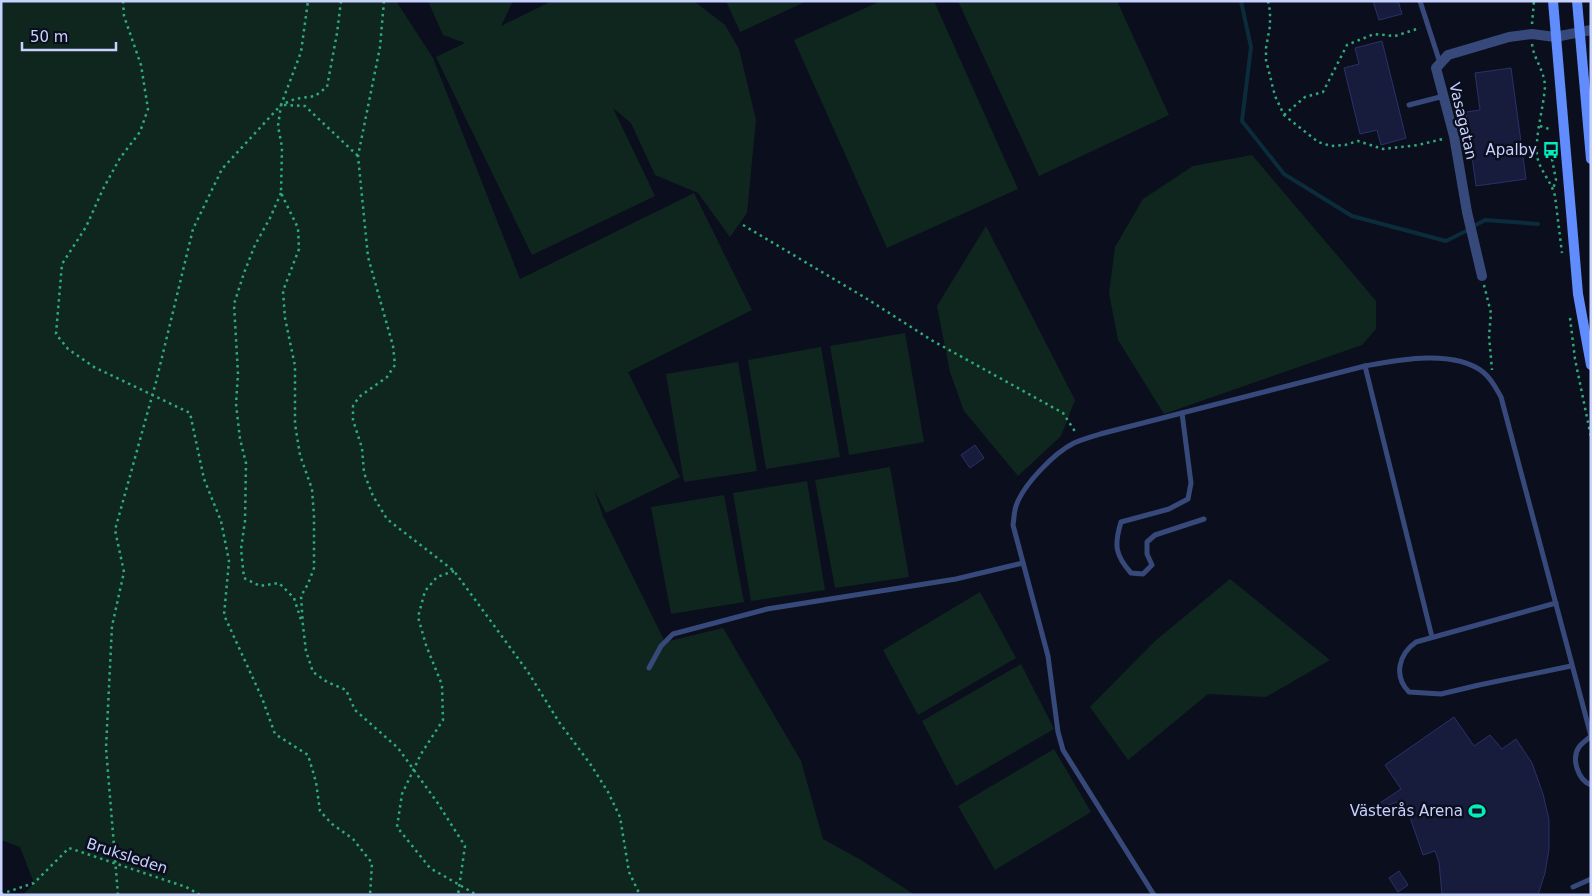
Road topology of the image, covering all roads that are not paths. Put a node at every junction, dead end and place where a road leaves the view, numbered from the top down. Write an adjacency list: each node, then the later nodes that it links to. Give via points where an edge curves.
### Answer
1 (1420, 1): 7 (lane)
2 (1553, 1): 6 (street)
3 (1577, 1): 5 (street)
4 (1591, 30): 5 (street, Vasagatan)
5 (1580, 32): 6 (street, Vasagatan); 10 (street)
6 (1556, 37): 7 (street, Vasagatan, via 1532,34 1509,37 1448,55); 12 (street, via 1578,294)
7 (1440, 63): 8 (street, Vasagatan, via 1436,68)
8 (1444, 96): 9 (lane); 11 (street, Vasagatan)
9 (1409, 104)
10 (1591, 159)
11 (1482, 276)
12 (1591, 365)
13 (1365, 366): 14 (lane); 17 (lane, via 1422,358 1449,360 1467,364 1489,378 1501,397); 18 (lane)
14 (1182, 413): 15 (lane, via 1191,483 1188,499 1170,509 1121,522 1115,540 1121,562 1132,573 1143,574 1152,565 1147,554 1147,542 1155,535); 16 (lane, via 1081,440 1041,468 1016,505 1013,525)
15 (1204, 519)
16 (1023, 563): 20 (lane, via 956,579 768,609 682,631 673,634 661,646); 25 (lane, via 1048,656 1063,750)
17 (1556, 603): 18 (lane); 19 (lane)
18 (1432, 637): 19 (lane, via 1407,648 1402,657 1400,676 1409,692 1441,694)
19 (1571, 666): 21 (lane)
20 (649, 668)
21 (1591, 736): 22 (lane, via 1576,753 1576,766 1581,778)
22 (1591, 786)
23 (1591, 879): 24 (lane)
24 (1573, 887)
25 (1154, 895)

